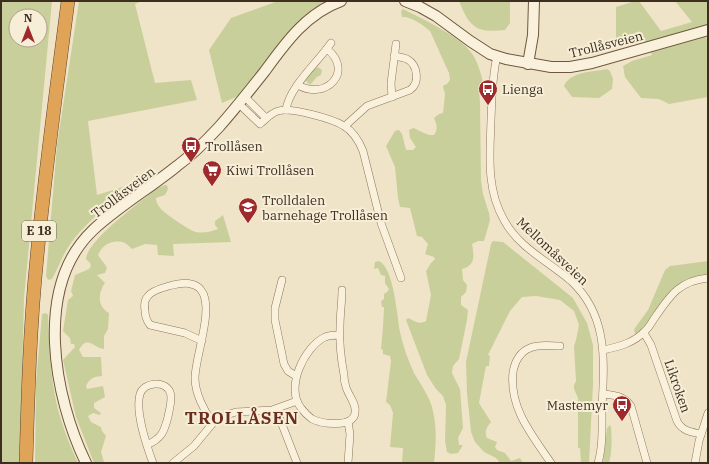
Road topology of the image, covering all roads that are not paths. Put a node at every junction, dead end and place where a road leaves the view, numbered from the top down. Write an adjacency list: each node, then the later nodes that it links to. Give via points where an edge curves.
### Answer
1 (60, 1): 36 (highway, E 18, via 32,256 23,374)
2 (68, 1): 37 (highway, E 18, via 37,258)
3 (341, 1): 13 (street, Trollåsveien, via 324,8 303,24)
4 (405, 1): 9 (street, Trollåsveien, via 436,16 477,46)
5 (534, 1): 10 (street, via 533,35)
6 (708, 30): 10 (street, Trollåsveien, via 574,66 550,67)
7 (396, 44): 8 (street)
8 (394, 56): 12 (street); 12 (street, via 410,61 415,68 417,80 412,88)
9 (496, 56): 10 (street, Trollåsveien); 25 (street, Mellomåsveien, via 492,86 490,164 497,206 517,238 570,280 581,293 597,322)
10 (528, 64)
11 (298, 85): 11 (street, via 329,46 338,63 338,75 334,81 318,89); 14 (street, via 289,99)
12 (392, 97): 16 (street, via 367,106)
13 (242, 100): 15 (street); 15 (street, via 260,124); 38 (street, Trollåsveien, via 184,161 93,231 68,264 57,304 57,358 68,416)
14 (286, 110): 15 (street, via 274,112); 16 (street)
15 (266, 118)
16 (345, 126): 17 (street, via 356,137 363,151 381,223)
17 (401, 278)
18 (708, 278): 21 (street, via 690,282 675,290)
19 (282, 280): 26 (street, via 276,320 284,364 288,371)
20 (342, 290): 22 (street)
21 (644, 333): 25 (street, via 615,348); 33 (street, Likroken, via 651,345 678,424 686,430)
22 (340, 335): 26 (street, via 328,336 317,342); 31 (street, via 345,382 355,409 354,416)
23 (202, 341): 23 (street, via 205,306 199,288 191,284 180,284 148,296 144,311 150,325 185,333); 32 (street, via 195,381 203,407)
24 (560, 346): 42 (street, via 536,346 527,349 518,358 513,376 513,392 520,414)
25 (603, 350): 27 (street, Mellomåsveien)
26 (296, 376): 28 (street)
27 (603, 394): 43 (street, Mellomåsveien); 44 (street, via 622,398 631,406)
28 (297, 401): 29 (street); 31 (street, via 314,420 326,423)
29 (276, 409): 32 (street, via 230,413); 35 (street)
30 (708, 413): 33 (street, Likroken)
31 (348, 422): 41 (street)
32 (213, 423): 40 (street, via 194,446)
33 (701, 434): 45 (street, Likroken)
34 (147, 445): 34 (street, via 140,416 140,395 142,389 155,384 168,390 171,395 167,420 160,437); 39 (street)
35 (295, 462)
36 (20, 463)
37 (26, 463)
38 (86, 463)
39 (153, 463)
40 (173, 463)
41 (348, 463)
42 (551, 463)
43 (598, 463)
44 (648, 463)
45 (695, 463)

